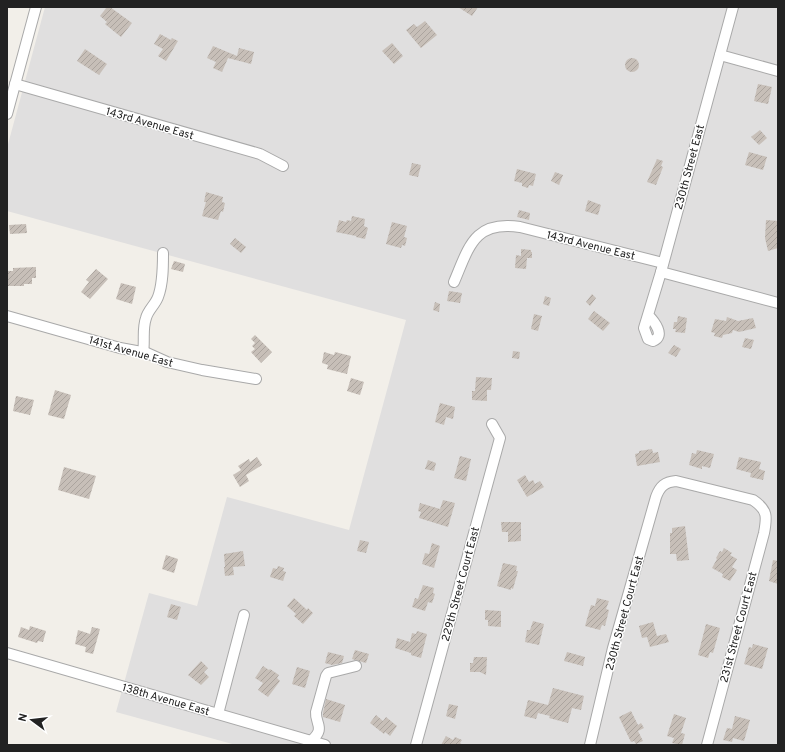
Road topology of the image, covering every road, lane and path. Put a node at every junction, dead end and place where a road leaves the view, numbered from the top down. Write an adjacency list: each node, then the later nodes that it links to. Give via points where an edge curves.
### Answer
1 (36, 7): 5 (street)
2 (733, 7): 3 (street, 230th Street East)
3 (720, 55): 4 (street); 9 (street, 230th Street East)
4 (778, 71)
5 (15, 84): 6 (street); 7 (street, 143rd Avenue East, via 260,154)
6 (7, 114)
7 (283, 166)
8 (163, 253): 14 (street, via 158,298 146,316 144,324)
9 (662, 268): 10 (street, 143rd Avenue East, via 520,227 495,227 473,240); 11 (street, 143rd Avenue East); 12 (street, 230th Street East)
10 (454, 282)
11 (778, 303)
12 (648, 315): 12 (street, 230th Street East, via 644,328 648,339 653,341 659,336 654,321)
13 (7, 316): 14 (street, 141st Avenue East)
14 (143, 353): 15 (street, 141st Avenue East, via 167,362)
15 (256, 379)
16 (492, 424): 24 (street, 229th Street Court East, via 500,438)
17 (763, 509): 25 (street, 230th Street Court East, via 753,500 676,481 660,487 613,648); 26 (street, 231st Street Court East, via 766,514 764,533)
18 (244, 615): 21 (street)
19 (7, 654): 21 (street, 138th Avenue East)
20 (356, 666): 22 (street, via 326,676 316,712 320,724)
21 (218, 714): 22 (street, 138th Avenue East)
22 (311, 741): 23 (street, 138th Avenue East)
23 (325, 745)
24 (416, 745)
25 (590, 745)
26 (707, 745)

